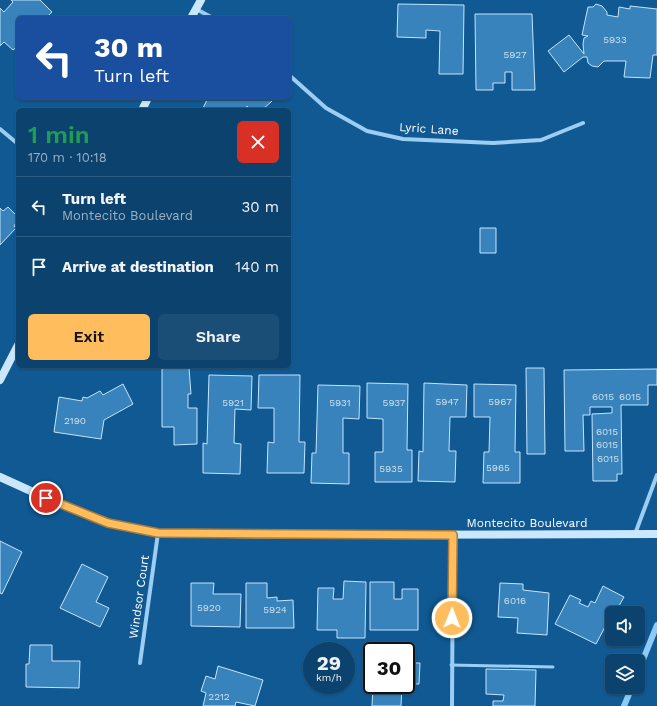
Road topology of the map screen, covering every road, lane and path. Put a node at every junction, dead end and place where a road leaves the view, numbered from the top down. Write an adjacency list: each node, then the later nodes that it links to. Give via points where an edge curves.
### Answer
1 (201, 0): 2 (main road)
2 (196, 9): 3 (main road); 4 (street)
3 (192, 16)
4 (209, 16)
5 (291, 77): 6 (street, Lyric Lane, via 326,108 367,131 403,139 493,143 541,140)
6 (583, 123)
7 (0, 129): 8 (street)
8 (16, 142)
9 (16, 349): 10 (main road)
10 (0, 380)
11 (657, 475): 14 (street)
12 (0, 477): 13 (main road, Montecito Boulevard, via 108,523)
13 (158, 533): 16 (main road, Montecito Boulevard); 17 (street, Windsor Court)
14 (635, 534): 15 (main road, Montecito Boulevard); 16 (main road, Montecito Boulevard)
15 (657, 534)
16 (453, 535): 18 (street)
17 (140, 663)
18 (451, 665): 19 (lane); 20 (street)
19 (553, 667)
20 (452, 706)

